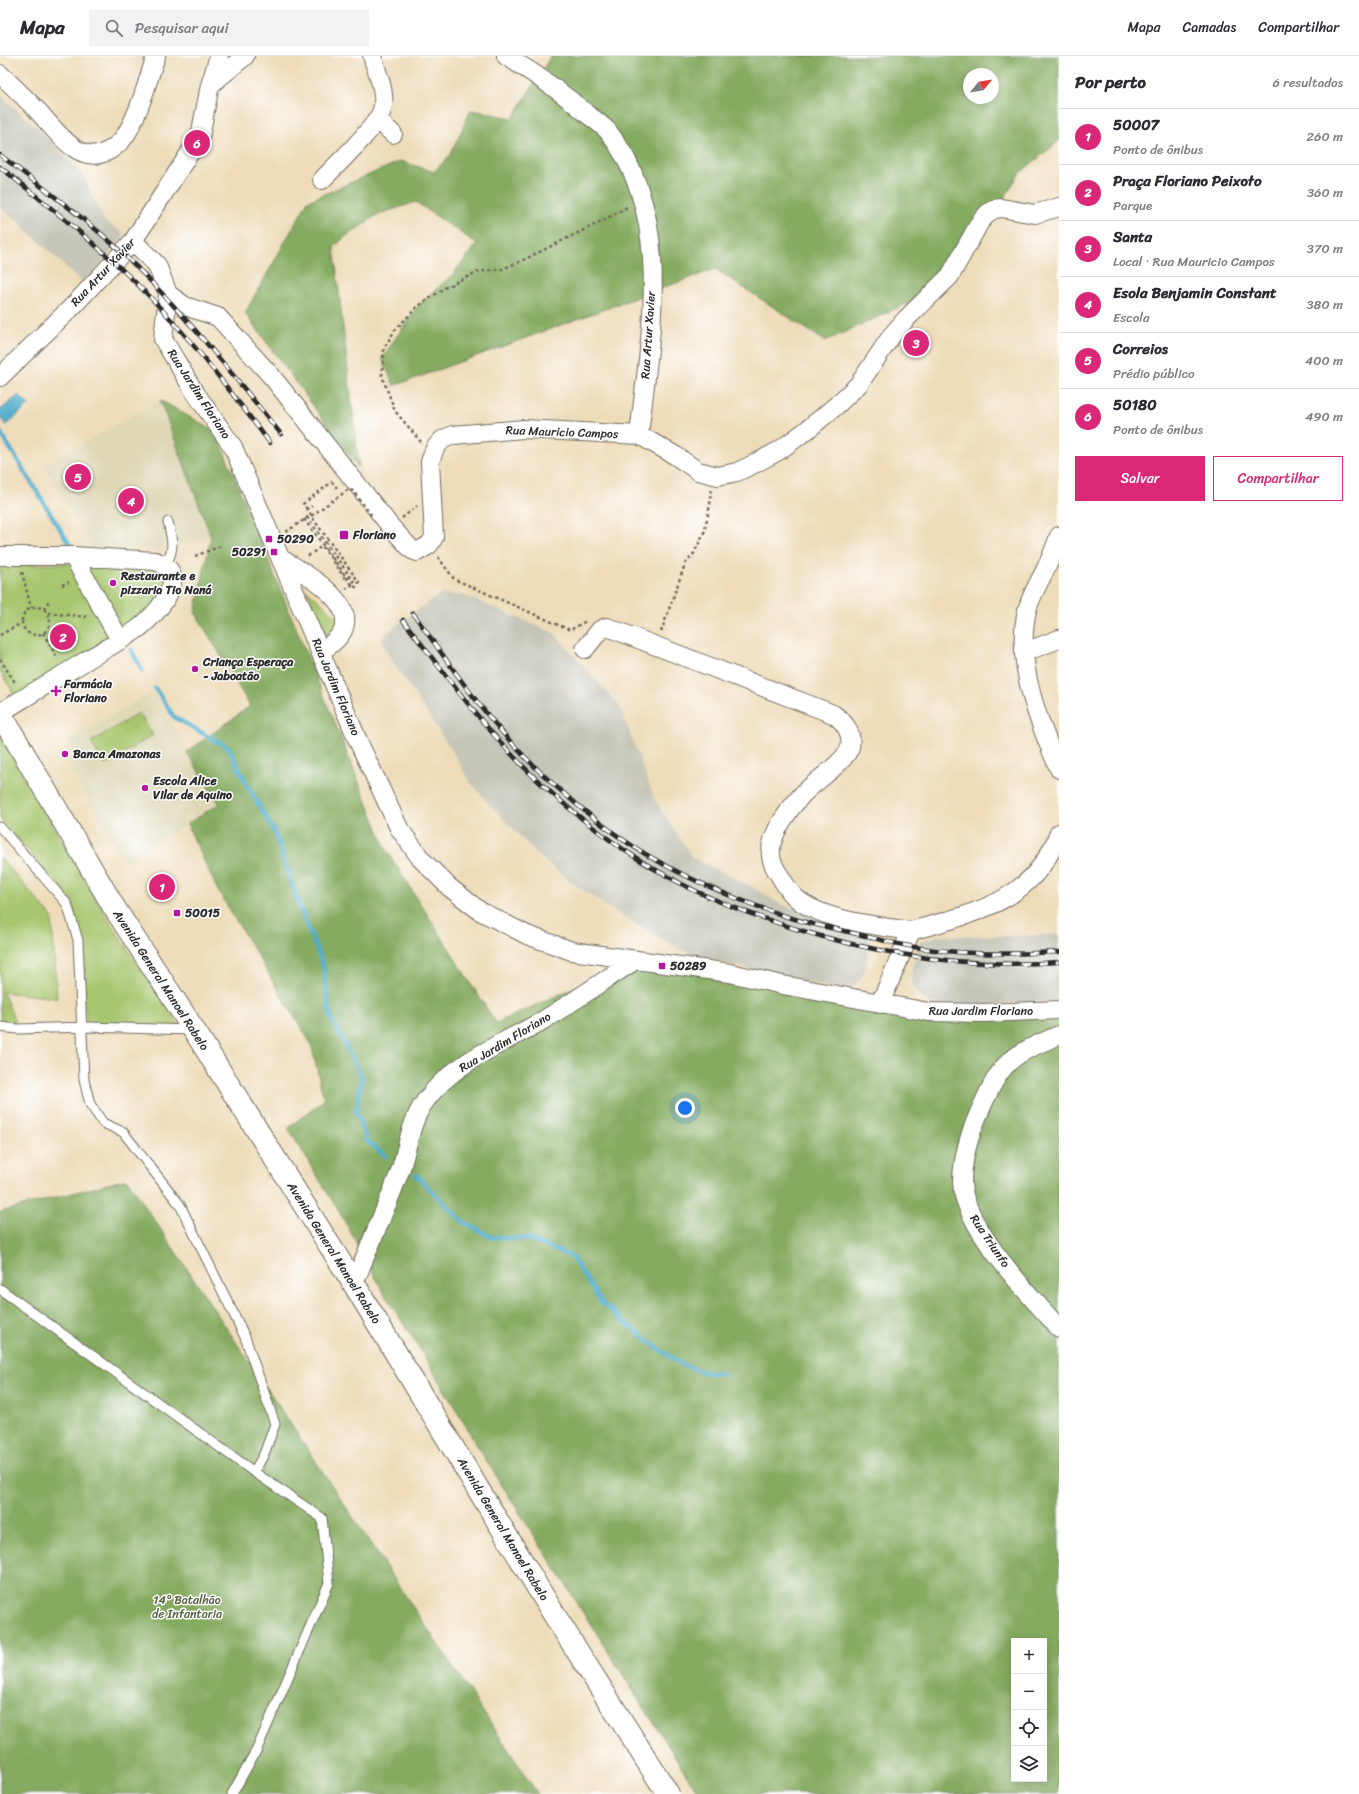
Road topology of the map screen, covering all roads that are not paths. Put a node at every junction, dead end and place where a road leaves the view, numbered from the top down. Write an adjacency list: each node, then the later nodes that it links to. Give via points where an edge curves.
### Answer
1 (156, 56): 6 (street, via 125,136 118,145 92,156 70,145)
2 (219, 56): 7 (street, Rua Artur Xavier)
3 (246, 56): 7 (street)
4 (372, 56): 8 (street, via 383,102 382,111)
5 (506, 56): 15 (street, Rua Artur Xavier, via 568,98 607,130 628,162 642,199 651,245 653,308)
6 (0, 74)
7 (210, 85): 12 (street, Rua Artur Xavier, via 200,137)
8 (377, 119): 9 (street); 10 (street)
9 (393, 134)
10 (322, 180)
11 (1059, 208): 15 (street, Rua Mauricio Campos, via 1035,214 994,209 980,222 950,276 892,335 859,384 837,405 780,450 756,463 737,472 718,476 698,471)
12 (133, 241): 13 (street, via 157,265); 14 (street, Rua Artur Xavier, via 74,305)
13 (168, 294): 15 (street, Rua Mauricio Campos, via 185,306 218,317 273,378 391,527 412,550 417,552 429,545 434,537 430,462 434,448 442,440 453,435 524,429); 20 (street, Rua Jardim Floriano, via 163,339 194,391 233,447)
14 (0, 377)
15 (639, 435)
16 (168, 522): 21 (lane, via 173,544)
17 (1059, 536): 26 (street, via 1032,595 1026,615)
18 (0, 556): 19 (street)
19 (72, 556): 21 (street, via 155,561); 23 (street)
20 (282, 559): 25 (street, Rua Jardim Floriano); 25 (street, via 334,596 343,612 344,628)
21 (166, 565): 23 (street, via 173,580 169,592 149,618)
22 (1059, 639): 26 (street)
23 (120, 640): 27 (street)
24 (585, 649): 31 (street, via 607,627 833,714 841,720 848,729 850,748 844,757 802,795 786,815 776,833 771,850 774,866 794,896 811,907 839,918)
25 (321, 652): 32 (street, Rua Jardim Floriano, via 398,828 421,859 449,887 480,911 527,935 572,951)
26 (1025, 652): 28 (street, via 1030,689 1042,728)
27 (0, 713): 37 (main road, Avenida General Manoel Rabelo, via 115,909)
28 (1059, 769)
29 (0, 827): 36 (lane, via 67,904 78,940)
30 (1059, 833): 31 (street, via 1048,857 1016,892 997,904 977,912)
31 (911, 931): 33 (street)
32 (634, 961): 33 (street, Rua Jardim Floriano, via 730,973); 39 (street, Rua Jardim Floriano, via 540,1022 462,1066 425,1101)
33 (880, 1004): 34 (street, Rua Jardim Floriano, via 929,1012)
34 (1059, 1010)
35 (0, 1027): 36 (lane)
36 (82, 1027): 37 (lane); 42 (lane, via 84,1080 90,1104 103,1123 123,1132 180,1205 245,1337 275,1424)
37 (194, 1030): 39 (main road, Avenida General Manoel Rabelo)
38 (1059, 1035): 41 (street, Rua Triunfo, via 1018,1055 1007,1064 996,1079 974,1125 965,1156 962,1183 966,1202 986,1239)
39 (354, 1284): 44 (main road, Avenida General Manoel Rabelo, via 556,1616)
40 (0, 1289): 42 (lane)
41 (1059, 1328)
42 (254, 1472): 43 (lane, via 322,1518 329,1583 258,1750)
43 (232, 1794)
44 (668, 1794)

